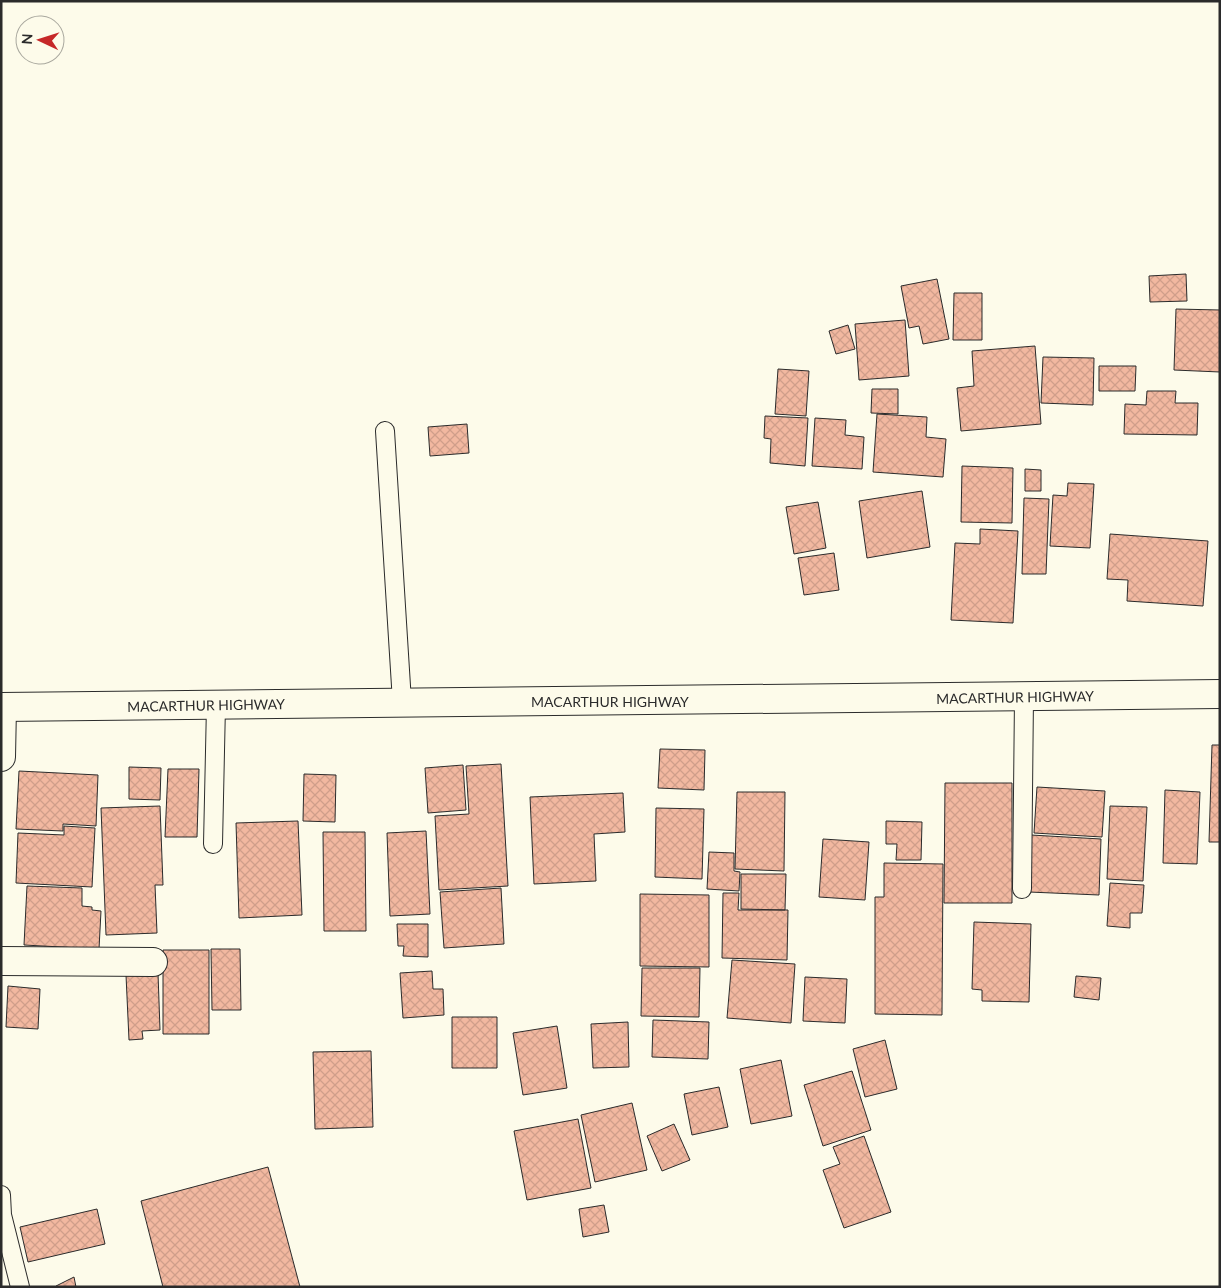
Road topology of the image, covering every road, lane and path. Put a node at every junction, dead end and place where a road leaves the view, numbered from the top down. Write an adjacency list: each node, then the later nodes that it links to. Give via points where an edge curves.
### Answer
1 (385, 431): 4 (lane)
2 (1220, 694): 3 (main road, MACARTHUR HIGHWAY)
3 (1024, 697): 4 (main road, MACARTHUR HIGHWAY); 9 (lane)
4 (402, 702): 5 (main road, MACARTHUR HIGHWAY)
5 (216, 704): 6 (main road, MACARTHUR HIGHWAY); 8 (lane)
6 (2, 707): 7 (main road)
7 (1, 757)
8 (213, 844)
9 (1022, 889)
10 (1, 961): 11 (main road)
11 (153, 962)
12 (1, 1195): 13 (lane, via 2,1215)
13 (20, 1287)

